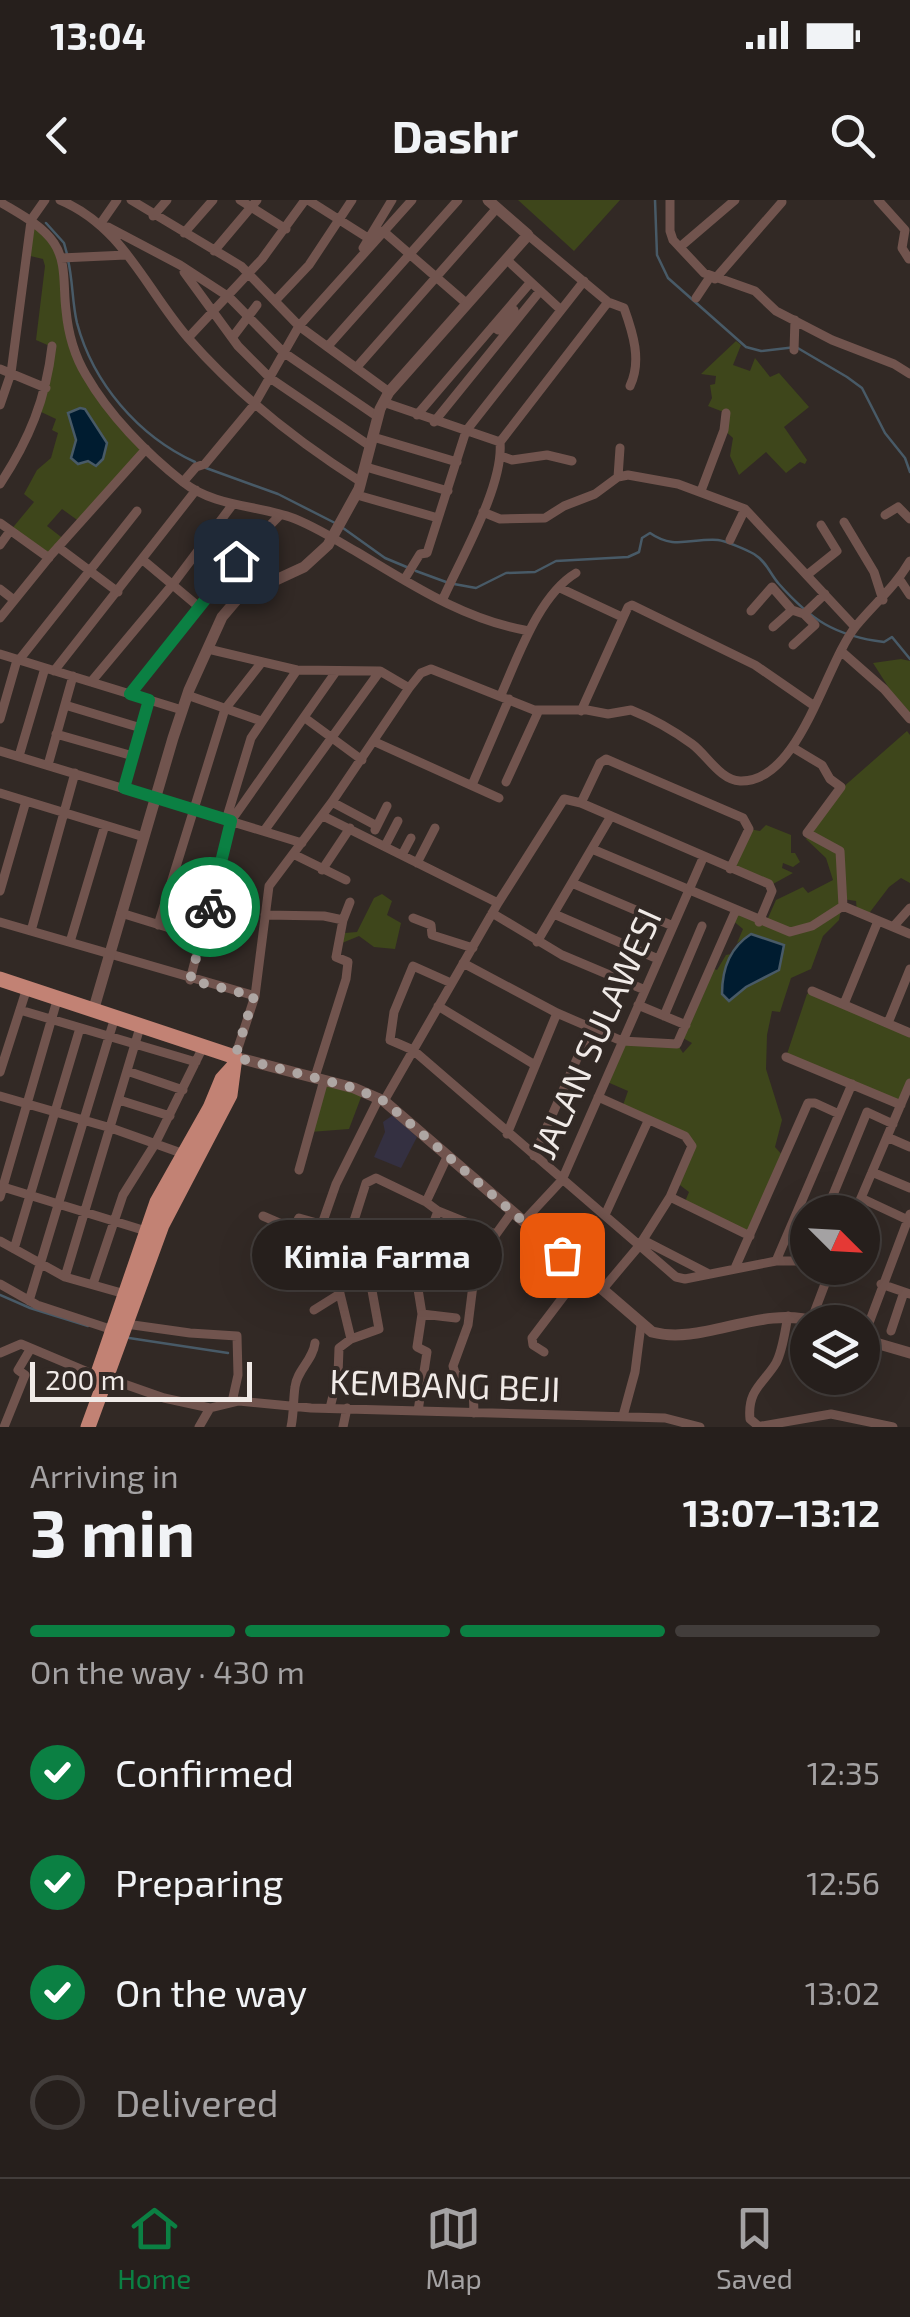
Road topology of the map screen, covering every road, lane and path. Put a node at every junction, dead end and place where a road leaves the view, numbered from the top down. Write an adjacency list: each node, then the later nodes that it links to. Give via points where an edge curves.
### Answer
1 (45, 200): 22 (street)
2 (60, 200): 24 (street)
3 (117, 200): 24 (street)
4 (131, 200): 21 (street)
5 (167, 200): 21 (street)
6 (213, 200): 27 (street)
7 (240, 200): 18 (street)
8 (306, 200): 23 (street); 25 (street)
9 (352, 200): 23 (street)
10 (392, 200): 29 (street)
11 (412, 200): 26 (street)
12 (458, 200): 33 (street)
13 (681, 200): 20 (street)
14 (735, 200): 30 (street)
15 (878, 200): 35 (street, via 905,230 902,248)
16 (0, 202): 22 (street)
17 (782, 202): 41 (street)
18 (255, 204): 25 (street); 31 (street)
19 (492, 204): 28 (street); 40 (street)
20 (670, 205): 30 (street, via 670,231)
21 (153, 216): 27 (street)
22 (32, 219): 34 (street); 66 (street)
23 (340, 220): 29 (street); 48 (street)
24 (102, 223): 32 (street); 38 (street)
25 (286, 229): 39 (street)
26 (384, 231): 33 (street); 37 (street)
27 (184, 233): 31 (street)
28 (528, 236): 36 (street); 42 (street)
29 (368, 238): 37 (street)
30 (680, 247): 41 (street)
31 (214, 251): 39 (street)
32 (126, 255): 34 (street); 58 (street)
33 (409, 256): 40 (street); 61 (street)
34 (61, 258): 82 (street, via 77,358 110,410)
35 (909, 259)
36 (506, 260): 43 (street); 50 (street)
37 (354, 264): 56 (street)
38 (180, 266): 45 (street); 53 (street)
39 (248, 276): 45 (street); 48 (street)
40 (435, 278): 50 (street); 64 (street)
41 (712, 278): 46 (street); 55 (street, via 755,291)
42 (584, 281): 49 (street); 52 (street)
43 (530, 283): 44 (street); 57 (street)
44 (540, 291): 52 (street); 77 (street)
45 (229, 297): 53 (street); 54 (street)
46 (696, 298)
47 (522, 300): 57 (street, via 498,330)
48 (275, 301): 56 (street)
49 (608, 302): 69 (street, via 622,306 631,327 636,366); 80 (street)
50 (466, 303): 71 (street)
51 (257, 306): 54 (street)
52 (561, 310): 78 (street)
53 (213, 314): 58 (street); 59 (street)
54 (249, 318): 59 (street); 63 (street)
55 (795, 320): 62 (street); 67 (street)
56 (300, 326): 61 (street); 63 (street)
57 (493, 326): 75 (street)
58 (188, 338): 73 (street)
59 (232, 338): 68 (street)
60 (52, 346): 70 (street)
61 (328, 346): 64 (street)
62 (794, 346)
63 (283, 352): 68 (street); 76 (street)
64 (356, 368): 71 (street)
65 (0, 369): 66 (street)
66 (12, 373): 70 (street); 72 (street)
67 (910, 374)
68 (270, 378): 73 (street); 79 (street)
69 (630, 386)
70 (46, 388): 90 (street, via 26,442)
71 (386, 397): 75 (street); 76 (street)
72 (0, 405)
73 (254, 405): 88 (street); 89 (street)
74 (726, 413): 92 (street)
75 (417, 414): 77 (street)
76 (378, 416): 79 (street)
77 (434, 422): 78 (street)
78 (466, 430): 80 (street); 85 (street)
79 (371, 442): 85 (street); 86 (street)
80 (500, 442): 83 (street)
81 (620, 448): 87 (street)
82 (146, 449): 88 (street); 110 (street)
83 (501, 456): 84 (street); 98 (street)
84 (572, 461)
85 (458, 462): 93 (street)
86 (366, 467): 89 (street); 93 (street)
87 (618, 476): 92 (street); 98 (street, via 545,518 500,519)
88 (183, 482): 91 (street)
89 (361, 482): 94 (street)
90 (0, 484)
91 (196, 490): 95 (street); 112 (street)
92 (700, 490): 96 (street)
93 (448, 491): 101 (street)
94 (356, 495): 101 (street); 106 (street)
95 (234, 504): 99 (street); 119 (street)
96 (746, 509): 108 (street); 117 (street)
97 (137, 511): 114 (street)
98 (483, 512): 127 (street)
99 (280, 514): 106 (street); 128 (street)
100 (886, 515): 102 (street, via 898,507)
101 (438, 518): 115 (street, via 427,553)
102 (910, 519)
103 (844, 522): 126 (street)
104 (0, 523): 107 (street)
105 (821, 525): 117 (street, via 837,551)
106 (338, 530): 115 (street); 138 (street, via 310,563 232,603)
107 (10, 531): 109 (street); 111 (street)
108 (730, 540)
109 (0, 545)
110 (58, 547): 111 (street); 114 (street)
111 (49, 558): 125 (street)
112 (143, 560): 119 (street); 122 (street)
113 (910, 561): 118 (street)
114 (89, 571): 122 (street); 141 (street)
115 (409, 572): 127 (street)
116 (576, 573): 120 (street)
117 (807, 575): 123 (street)
118 (900, 580): 124 (street); 126 (street)
119 (172, 584): 128 (street); 148 (street)
120 (560, 588): 132 (street); 135 (street)
121 (0, 590): 125 (street)
122 (118, 592): 143 (street)
123 (825, 594): 131 (street); 136 (street)
124 (910, 596)
125 (14, 600): 133 (street)
126 (883, 600): 136 (street)
127 (442, 601): 135 (street, via 494,624)
128 (198, 608): 150 (street)
129 (792, 610): 130 (street, via 772,587); 131 (street); 134 (street)
130 (751, 611)
131 (806, 612): 137 (street, via 815,625)
132 (622, 617): 155 (street, via 635,605 755,665); 159 (street)
133 (0, 618)
134 (774, 627)
135 (529, 630): 152 (street)
136 (851, 634): 140 (street)
137 (794, 644)
138 (208, 648): 142 (street); 151 (street)
139 (0, 654): 141 (street)
140 (847, 657): 155 (street); 162 (street)
141 (18, 660): 143 (street); 161 (street)
142 (262, 662): 144 (street); 156 (street)
143 (49, 669): 147 (street); 170 (street)
144 (297, 670): 146 (street); 163 (street)
145 (380, 671): 146 (street); 149 (street); 166 (street)
146 (335, 673): 160 (street)
147 (73, 676): 148 (street); 154 (street)
148 (91, 682): 150 (street)
149 (408, 688): 152 (street, via 432,669); 167 (street)
150 (130, 694): 153 (street)
151 (188, 695): 156 (street); 157 (street)
152 (505, 697): 158 (street); 176 (street)
153 (149, 700): 157 (street); 164 (street)
154 (65, 705): 164 (street); 165 (street)
155 (813, 705): 168 (street)
156 (225, 709): 163 (street); 185 (street)
157 (182, 710): 179 (street)
158 (539, 710): 159 (street); 175 (street)
159 (581, 711): 168 (street, via 631,710 742,781 774,769)
160 (305, 718): 166 (street); 189 (street)
161 (0, 719)
162 (910, 719)
163 (262, 722): 189 (street, via 248,744)
164 (141, 728): 171 (street)
165 (56, 734): 171 (street); 173 (street)
166 (331, 738): 172 (street); 195 (street)
167 (374, 741): 172 (street); 176 (street)
168 (792, 746): 214 (street, via 841,787 807,833 840,851)
169 (0, 751): 170 (street)
170 (18, 756): 173 (street)
171 (133, 756): 177 (street)
172 (362, 760): 182 (street)
173 (48, 765): 174 (street)
174 (75, 773): 177 (street); 186 (street)
175 (506, 782)
176 (472, 785): 180 (street)
177 (124, 788): 179 (street)
178 (0, 793): 181 (street)
179 (156, 797): 185 (street); 196 (street)
180 (499, 798)
181 (26, 801): 186 (street); 210 (street)
182 (332, 802): 187 (street); 192 (street)
183 (581, 803): 188 (street); 206 (street, via 606,759 743,818 749,829); 213 (street, via 560,801)
184 (387, 806): 192 (street)
185 (194, 809): 189 (street); 226 (street)
186 (64, 812): 191 (street); 230 (street)
187 (322, 816): 193 (street); 199 (street)
188 (611, 816): 201 (street); 204 (street)
189 (229, 820): 195 (street); 232 (street)
190 (398, 821): 200 (street)
191 (105, 825): 196 (street); 233 (street)
192 (376, 826): 197 (street)
193 (350, 828): 197 (street); 207 (street)
194 (434, 828): 205 (street)
195 (264, 830): 199 (street)
196 (144, 837): 217 (street)
197 (371, 838): 200 (street)
198 (412, 838): 203 (street)
199 (302, 843): 202 (street)
200 (385, 846): 203 (street)
201 (592, 848): 209 (street); 211 (street)
202 (293, 854): 207 (street); 220 (street, via 269,886)
203 (402, 855): 205 (street)
204 (703, 858): 206 (street); 211 (street, JALAN SULAWESI)
205 (416, 863): 213 (street)
206 (730, 869): 225 (street, via 771,886)
207 (322, 870): 208 (street)
208 (346, 880)
209 (572, 883): 219 (street); 227 (street)
210 (0, 891)
211 (688, 891): 216 (street); 227 (street, JALAN SULAWESI)
212 (350, 902): 222 (street)
213 (498, 902): 218 (street)
214 (843, 906): 223 (street); 225 (street, via 795,932)
215 (910, 908): 229 (street)
216 (735, 912): 225 (street); 259 (street)
217 (122, 913): 226 (street); 236 (street)
218 (492, 914): 234 (street); 235 (street)
219 (554, 914): 234 (street); 237 (street)
220 (265, 915): 222 (street); 247 (street)
221 (413, 918): 235 (street, via 431,925 432,934)
222 (343, 920): 274 (street, via 336,957 348,962 346,979)
223 (878, 920): 229 (street); 248 (street)
224 (0, 922): 230 (street)
225 (760, 922)
226 (158, 925): 232 (street)
227 (673, 926): 237 (street, JALAN SULAWESI)
228 (702, 926): 255 (street)
229 (893, 927): 231 (street)
230 (31, 931): 233 (street)
231 (910, 934)
232 (202, 938): 241 (street)
233 (70, 942): 236 (street)
234 (537, 942): 244 (street)
235 (472, 948): 238 (street)
236 (110, 956): 241 (street); 251 (street)
237 (658, 959): 244 (street, JALAN SULAWESI)
238 (463, 963): 242 (street); 253 (street)
239 (910, 970): 257 (street)
240 (0, 980): 243 (highway)
241 (190, 980): 247 (street)
242 (451, 983): 250 (street); 267 (street, via 412,967 390,1040)
243 (27, 988): 246 (highway); 252 (street)
244 (645, 990): 249 (street, JALAN SULAWESI)
245 (812, 990): 248 (street)
246 (58, 996): 251 (highway); 256 (street)
247 (254, 996): 270 (street)
248 (844, 1004): 257 (street)
249 (638, 1005): 255 (street); 264 (street, JALAN SULAWESI)
250 (438, 1006): 267 (street); 271 (street)
251 (94, 1008): 254 (highway)
252 (20, 1010): 256 (street); 273 (street)
253 (557, 1013): 260 (street); 271 (street)
254 (116, 1015): 258 (highway); 263 (street)
255 (664, 1016): 259 (street)
256 (52, 1019): 261 (street); 283 (street)
257 (888, 1023): 262 (street)
258 (141, 1024): 265 (street); 266 (highway)
259 (686, 1025): 264 (street, via 677,1044)
260 (590, 1027): 264 (street); 299 (street)
261 (80, 1028): 263 (street); 285 (street)
262 (910, 1033)
263 (109, 1037): 265 (street); 289 (street)
264 (622, 1042): 279 (street, JALAN SULAWESI)
265 (135, 1045): 269 (street); 272 (street)
266 (204, 1045): 269 (street); 270 (highway)
267 (413, 1050): 280 (street); 293 (street)
268 (786, 1057): 276 (street)
269 (196, 1062): 277 (street)
270 (234, 1062): 274 (street); 297 (highway); 342 (highway, via 230,1094)
271 (535, 1066): 293 (street)
272 (127, 1071): 277 (street); 281 (street)
273 (0, 1072)
274 (320, 1078): 280 (street); 300 (street)
275 (910, 1083): 284 (street)
276 (852, 1084): 282 (street); 284 (street)
277 (183, 1090): 288 (street)
278 (0, 1096): 283 (street)
279 (598, 1097): 290 (street); 302 (street, JALAN SULAWESI)
280 (382, 1099): 298 (street); 320 (street)
281 (119, 1100): 288 (street); 292 (street)
282 (845, 1102): 286 (street); 287 (street)
283 (27, 1103): 285 (street); 304 (street)
284 (901, 1105): 291 (street)
285 (56, 1112): 289 (street); 305 (street)
286 (868, 1112): 291 (street); 306 (street)
287 (840, 1114): 324 (street); 325 (street, via 808,1103)
288 (170, 1116): 295 (street)
289 (84, 1120): 292 (street); 310 (street)
290 (648, 1121): 308 (street, via 692,1142); 315 (street)
291 (893, 1124): 294 (street)
292 (111, 1128): 295 (street); 313 (street)
293 (507, 1134): 299 (street)
294 (887, 1137): 296 (street); 301 (street)
295 (155, 1144): 297 (street); 318 (street, via 123,1195)
296 (910, 1146)
297 (184, 1154): 321 (highway)
298 (448, 1156): 309 (street); 314 (street)
299 (534, 1156): 302 (street)
300 (300, 1170)
301 (872, 1172): 303 (street); 307 (street)
302 (562, 1180): 315 (street); 319 (street, JALAN SULAWESI)
303 (910, 1188)
304 (1, 1190): 305 (street)
305 (30, 1195): 310 (street); 328 (street)
306 (833, 1195)
307 (862, 1195)
308 (670, 1197): 325 (street); 327 (street)
309 (426, 1202): 312 (street); 322 (street, via 370,1179)
310 (59, 1204): 313 (street); 332 (street)
311 (880, 1206): 317 (street)
312 (438, 1211): 323 (street); 329 (street)
313 (86, 1212): 318 (street); 336 (street)
314 (512, 1212): 319 (street); 323 (street)
315 (605, 1215): 327 (street)
316 (263, 1216): 320 (street, via 293,1229 299,1218)
317 (909, 1218): 339 (street)
318 (116, 1221): 321 (street); 338 (street)
319 (523, 1222): 334 (street)
320 (322, 1224): 322 (street)
321 (146, 1231): 342 (highway)
322 (349, 1232): 343 (street, via 337,1269)
323 (495, 1234): 368 (street, via 481,1255 468,1325 452,1366 474,1388)
324 (788, 1234): 330 (street)
325 (750, 1236): 333 (street)
326 (0, 1241): 328 (street)
327 (641, 1243): 335 (street); 335 (street, via 678,1278); 340 (street)
328 (14, 1249): 332 (street)
329 (414, 1258): 347 (street); 353 (street, via 369,1274 379,1328)
330 (776, 1261): 331 (street); 333 (street)
331 (790, 1261)
332 (40, 1266): 336 (street); 344 (street)
333 (736, 1268): 335 (street)
334 (582, 1272): 340 (street); 357 (street, via 532,1338)
335 (709, 1274)
336 (64, 1278): 338 (street)
337 (0, 1284): 344 (street)
338 (92, 1284): 342 (street)
339 (882, 1284): 341 (street); 345 (street)
340 (602, 1290): 350 (street)
341 (907, 1293): 351 (street)
342 (130, 1295): 352 (highway)
343 (338, 1295): 346 (street); 353 (street)
344 (29, 1302): 352 (street)
345 (875, 1305)
346 (314, 1310)
347 (422, 1314): 349 (street); 366 (street, via 417,1347 426,1352)
348 (788, 1316): 350 (street, via 672,1335); 372 (street, via 777,1361 758,1382 749,1412)
349 (456, 1318)
350 (640, 1325): 369 (street)
351 (891, 1331)
352 (118, 1333): 360 (highway); 361 (street, via 237,1336)
353 (351, 1340): 364 (street, via 339,1348)
354 (316, 1343): 362 (street, via 295,1386)
355 (880, 1344): 359 (street)
356 (30, 1348): 358 (street, via 21,1344); 360 (street); 373 (street)
357 (544, 1352)
358 (0, 1353)
359 (910, 1353)
360 (102, 1377): 363 (street); 374 (highway); 375 (highway)
361 (232, 1402): 362 (street, KEMBANG BEJI); 363 (street, KEMBANG BEJI)
362 (296, 1406): 364 (street, KEMBANG BEJI); 377 (street)
363 (210, 1408): 376 (street)
364 (330, 1408): 365 (street, KEMBANG BEJI)
365 (347, 1408): 366 (street, KEMBANG BEJI); 378 (street)
366 (418, 1411): 367 (street, KEMBANG BEJI)
367 (438, 1412): 368 (street, KEMBANG BEJI); 379 (street)
368 (470, 1416): 370 (street, KEMBANG BEJI)
369 (622, 1416): 370 (street, KEMBANG BEJI); 371 (street, KEMBANG BEJI)
370 (560, 1422)
371 (663, 1422): 380 (street, KEMBANG BEJI)
372 (757, 1426): 381 (street, via 831,1414)
373 (4, 1427)
374 (77, 1427)
375 (88, 1427)
376 (199, 1427)
377 (290, 1427)
378 (343, 1427)
379 (436, 1427)
380 (700, 1427)
381 (893, 1427)

